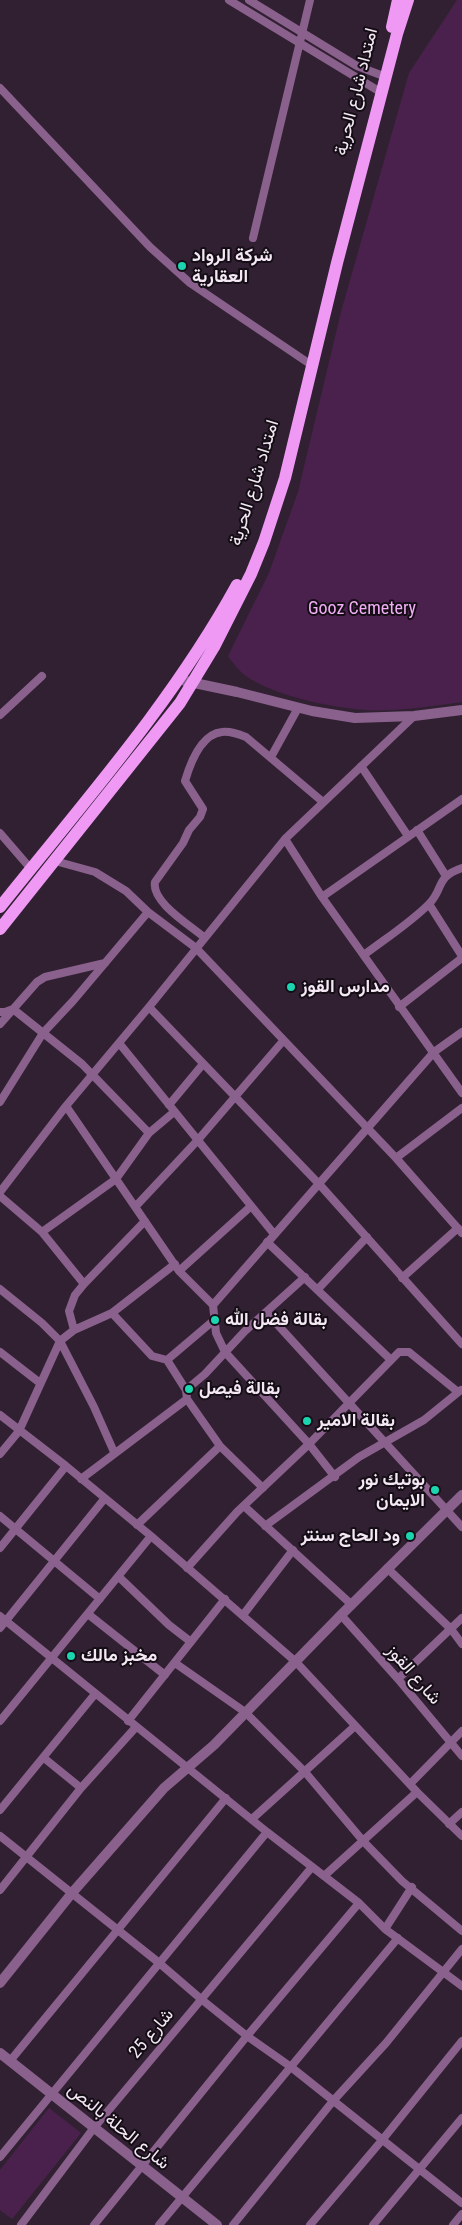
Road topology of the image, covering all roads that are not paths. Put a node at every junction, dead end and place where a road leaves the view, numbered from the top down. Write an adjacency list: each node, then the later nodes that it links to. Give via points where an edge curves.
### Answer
1 (228, 0): 7 (street)
2 (249, 0): 6 (street)
3 (310, 0): 6 (street)
4 (398, 0): 8 (main road, امتداد شارع الحرية)
5 (408, 0): 8 (main road)
6 (302, 32): 7 (street); 8 (street, via 357,66)
7 (300, 42): 10 (street); 11 (street)
8 (383, 76): 10 (main road)
9 (0, 88): 12 (street, via 150,247 221,305)
10 (379, 91): 12 (main road, امتداد شارع الحرية); 15 (main road, via 306,399 274,514 247,583)
11 (253, 238)
12 (308, 362): 14 (main road, امتداد شارع الحرية, via 279,478 258,540 222,612)
13 (42, 676): 18 (street)
14 (179, 678): 15 (street); 30 (main road, امتداد شارع الحرية)
15 (193, 684): 16 (street); 28 (main road)
16 (298, 708): 19 (street, via 355,718); 20 (street)
17 (462, 710): 19 (street)
18 (0, 715)
19 (414, 716): 21 (street)
20 (271, 757): 23 (street); 37 (street, via 246,737 221,732 210,736 190,763 185,781 203,809 154,888 159,899)
21 (361, 766): 23 (street); 26 (street)
22 (462, 799): 24 (street)
23 (323, 802): 27 (street)
24 (417, 830): 26 (street); 31 (street)
25 (0, 833): 30 (street)
26 (408, 836): 32 (street)
27 (285, 839): 32 (street); 37 (street)
28 (55, 861): 35 (street, via 95,872 126,891); 36 (main road)
29 (462, 868): 31 (street)
30 (31, 869): 34 (main road, امتداد شارع الحرية)
31 (446, 876): 33 (street)
32 (322, 897): 39 (street)
33 (429, 904): 39 (street); 40 (street)
34 (0, 907)
35 (148, 912): 38 (street); 41 (street)
36 (0, 930)
37 (205, 938): 38 (street)
38 (196, 948): 42 (street); 49 (street)
39 (364, 955): 43 (street)
40 (462, 957): 43 (street)
41 (106, 962): 44 (street, via 45,977); 48 (street)
42 (150, 1007): 50 (street); 52 (street)
43 (399, 1007): 51 (street)
44 (13, 1008): 45 (street); 46 (street); 48 (street)
45 (0, 1012)
46 (0, 1024)
47 (462, 1032): 51 (street)
48 (43, 1033): 53 (street); 56 (street)
49 (283, 1041): 55 (street); 60 (street)
50 (118, 1043): 53 (street); 58 (street)
51 (434, 1052): 54 (street); 60 (street)
52 (203, 1064): 55 (street); 58 (street)
53 (92, 1074): 57 (street); 61 (street)
54 (462, 1093)
55 (234, 1096): 62 (street); 65 (street)
56 (0, 1102)
57 (66, 1106): 64 (street); 66 (street)
58 (172, 1108): 61 (street); 62 (street)
59 (462, 1108): 63 (street)
60 (367, 1129): 63 (street); 65 (street)
61 (149, 1133): 64 (street)
62 (197, 1141): 67 (street); 68 (street)
63 (396, 1158): 70 (street)
64 (116, 1179): 67 (street); 71 (street)
65 (320, 1185): 72 (street); 73 (street)
66 (0, 1194): 71 (street)
67 (136, 1206): 69 (street)
68 (250, 1207): 72 (street); 75 (street)
69 (146, 1221): 75 (street); 78 (street)
70 (460, 1231): 77 (street)
71 (42, 1232): 78 (street)
72 (274, 1234): 74 (street)
73 (368, 1237): 77 (street); 79 (street)
74 (267, 1242): 76 (street); 81 (street)
75 (177, 1267): 81 (street); 83 (street)
76 (305, 1277): 79 (street); 82 (street)
77 (402, 1278): 87 (street)
78 (84, 1284): 85 (street, via 75,1295 69,1311)
79 (318, 1289): 90 (street)
80 (1, 1291): 86 (street)
81 (213, 1305): 84 (street)
82 (266, 1312): 89 (street); 96 (street)
83 (112, 1313): 85 (street); 91 (street, via 152,1356)
84 (213, 1321): 89 (street); 91 (street)
85 (74, 1330): 86 (street)
86 (60, 1341): 92 (street); 102 (street)
87 (461, 1342)
88 (0, 1352): 92 (street)
89 (226, 1352): 93 (street); 100 (street)
90 (390, 1359): 94 (street, via 399,1352 409,1352); 96 (street)
91 (166, 1360): 93 (street)
92 (40, 1383): 98 (street)
93 (186, 1390): 95 (street)
94 (460, 1391): 99 (street, via 424,1420)
95 (187, 1399): 101 (street); 102 (street)
96 (349, 1401): 99 (street); 100 (street)
97 (0, 1415): 98 (street)
98 (19, 1430): 103 (street); 104 (street)
99 (386, 1442): 105 (street, via 359,1457); 111 (street)
100 (309, 1444): 105 (street); 107 (street)
101 (220, 1446): 107 (street); 113 (street)
102 (114, 1452): 106 (street)
103 (0, 1454)
104 (66, 1466): 106 (street); 116 (street)
105 (335, 1477): 114 (street)
106 (81, 1478): 109 (street)
107 (263, 1488): 110 (street)
108 (462, 1495): 111 (street)
109 (105, 1498): 113 (street); 120 (street)
110 (244, 1506): 114 (street); 121 (street)
111 (448, 1510): 115 (street); 122 (street)
112 (0, 1516): 116 (street)
113 (137, 1525): 117 (street)
114 (265, 1526): 119 (street)
115 (462, 1527)
116 (16, 1528): 118 (street); 120 (street)
117 (151, 1536): 121 (street); 123 (street)
118 (0, 1548)
119 (292, 1550): 126 (street); 129 (street)
120 (54, 1560): 124 (street); 131 (street)
121 (187, 1568): 125 (street)
122 (387, 1568): 126 (street); 133 (street)
123 (119, 1577): 124 (street); 134 (street)
124 (100, 1599): 127 (street)
125 (225, 1600): 129 (street); 134 (street)
126 (352, 1605): 128 (street)
127 (88, 1614): 136 (street); 139 (street)
128 (341, 1614): 137 (street); 140 (street, شارع القوز)
129 (244, 1615): 137 (street)
130 (462, 1618): 133 (street)
131 (3, 1619): 132 (street); 136 (street)
132 (0, 1628)
133 (451, 1628): 135 (street); 140 (street)
134 (191, 1642): 138 (street)
135 (462, 1644)
136 (52, 1657): 141 (street); 143 (street)
137 (296, 1662): 142 (street); 145 (street)
138 (175, 1663): 139 (street); 142 (street)
139 (165, 1675): 144 (street)
140 (398, 1679): 148 (street, شارع القوز)
141 (95, 1694): 144 (street); 150 (street)
142 (245, 1712): 151 (street); 152 (street)
143 (0, 1721)
144 (128, 1721): 146 (street)
145 (355, 1726): 152 (street); 153 (street)
146 (136, 1727): 151 (street); 154 (street)
147 (462, 1731): 148 (street)
148 (450, 1741): 149 (street, شارع القوز); 153 (street)
149 (462, 1756)
150 (44, 1758): 154 (street); 157 (street)
151 (188, 1767): 156 (street); 170 (street, via 164,1788)
152 (305, 1772): 159 (street); 164 (street)
153 (410, 1784): 155 (street)
154 (81, 1788): 165 (street)
155 (418, 1792): 160 (street); 164 (street)
156 (226, 1798): 159 (street); 173 (street)
157 (0, 1810)
158 (462, 1812): 160 (street)
159 (252, 1820): 161 (street)
160 (449, 1824): 163 (street)
161 (267, 1832): 166 (street); 177 (street)
162 (0, 1836): 165 (street)
163 (462, 1836)
164 (364, 1842): 167 (street); 168 (street)
165 (26, 1857): 169 (street); 170 (street)
166 (312, 1867): 167 (street); 181 (street, شارع 25)
167 (324, 1876): 171 (street)
168 (412, 1888): 172 (street); 174 (street)
169 (0, 1890)
170 (72, 1892): 173 (street); 179 (street)
171 (359, 1903): 172 (street); 182 (street)
172 (385, 1929): 175 (street)
173 (117, 1930): 177 (street); 185 (street)
174 (462, 1931)
175 (398, 1938): 178 (street); 186 (street)
176 (462, 1949): 178 (street)
177 (158, 1962): 181 (street); 187 (street)
178 (444, 1972): 180 (street); 188 (street, via 386,2043)
179 (0, 1983)
180 (462, 1986)
181 (201, 2000): 182 (street); 190 (street, شارع 25)
182 (247, 2036): 186 (street); 193 (street)
183 (462, 2040): 191 (street)
184 (0, 2053): 185 (street, شارع الحلة بالنص)
185 (10, 2061): 187 (street, شارع الحلة بالنص)
186 (292, 2066): 188 (street); 195 (street)
187 (51, 2094): 190 (street, شارع الحلة بالنص); 192 (street)
188 (333, 2100): 191 (street); 202 (street)
189 (462, 2118): 194 (street)
190 (93, 2129): 193 (street, شارع الحلة بالنص); 198 (street, شارع 25)
191 (383, 2139): 194 (street); 203 (street)
192 (0, 2157)
193 (142, 2167): 195 (street, شارع الحلة بالنص); 199 (street)
194 (418, 2170): 196 (street); 204 (street)
195 (181, 2197): 200 (street); 201 (street, شارع الحلة بالنص)
196 (462, 2203)
197 (462, 2214): 205 (street)
198 (21, 2225)
199 (94, 2225)
200 (159, 2225)
201 (217, 2225)
202 (233, 2225)
203 (310, 2225)
204 (373, 2225)
205 (453, 2225)

